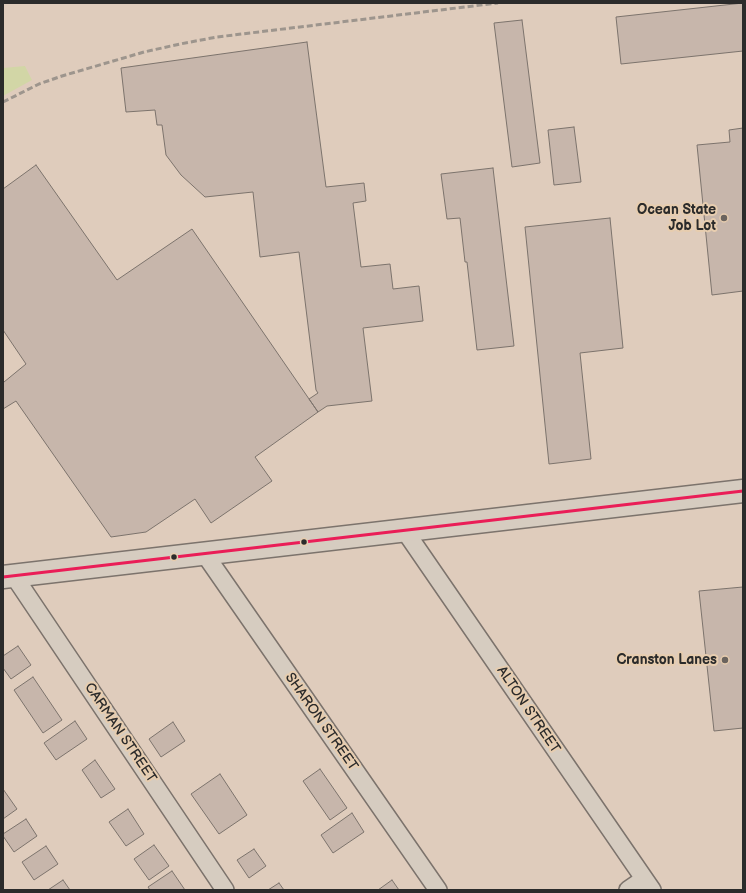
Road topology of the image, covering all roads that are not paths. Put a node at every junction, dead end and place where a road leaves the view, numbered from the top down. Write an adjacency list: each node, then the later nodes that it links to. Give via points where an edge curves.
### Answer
1 (743, 491): 2 (main road)
2 (405, 531): 3 (main road); 5 (street, ALTON STREET)
3 (204, 553): 4 (main road); 7 (street, SHARON STREET)
4 (9, 576): 6 (street, CARMAN STREET)
5 (648, 884): 8 (street)
6 (225, 890)
7 (438, 890)
8 (628, 890)

